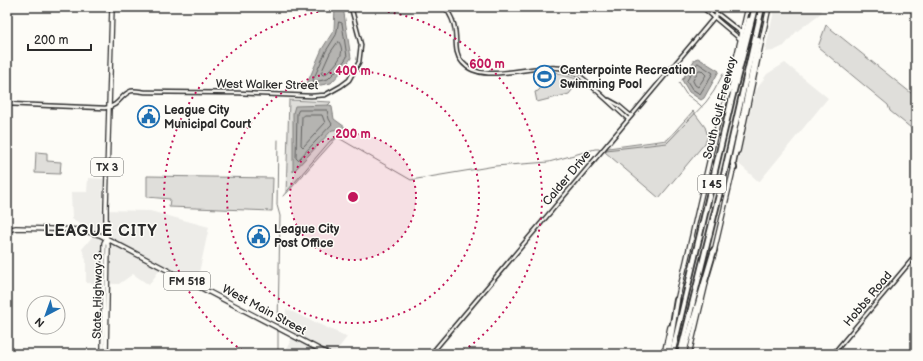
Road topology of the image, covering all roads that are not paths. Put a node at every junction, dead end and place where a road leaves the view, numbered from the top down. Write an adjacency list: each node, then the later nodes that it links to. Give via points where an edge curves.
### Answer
1 (112, 7): 19 (main road, State Highway 3 / TX 3)
2 (351, 7): 19 (street, West Walker Street, via 361,44 359,62 349,80 325,95 133,90)
3 (445, 7): 17 (street, via 454,24 459,58 464,66 473,72 488,74 562,69 580,76)
4 (702, 7): 12 (street)
5 (709, 7): 10 (street)
6 (748, 7): 14 (main road)
7 (755, 7): 11 (highway, South Gulf Freeway / I 45)
8 (762, 7): 13 (highway, South Gulf Freeway / I 45)
9 (769, 7): 22 (main road)
10 (717, 14): 12 (street, Calder Drive); 14 (street)
11 (754, 14): 16 (highway, via 749,21 731,89); 34 (highway, South Gulf Freeway / I 45)
12 (714, 17): 15 (street); 20 (street, Calder Drive)
13 (758, 24): 22 (highway, via 758,37); 35 (highway, South Gulf Freeway / I 45)
14 (742, 34): 15 (main road)
15 (741, 39): 16 (main road)
16 (728, 92): 27 (main road, via 718,123)
17 (609, 100): 20 (street); 21 (street)
18 (7, 104): 19 (street)
19 (110, 108): 24 (main road, State Highway 3 / TX 3)
20 (631, 116): 21 (street, Calder Drive)
21 (628, 119): 31 (street, Calder Drive)
22 (734, 168): 25 (main road)
23 (7, 230): 24 (main road, FM 518, via 82,230)
24 (106, 238): 28 (main road, State Highway 3 / TX 3); 29 (main road, State Highway 3 / TX 3); 30 (main road, West Main Street / FM 518)
25 (714, 250): 35 (highway); 36 (main road)
26 (916, 255): 37 (street, Hobbs Road)
27 (677, 300): 32 (main road); 33 (highway)
28 (103, 354)
29 (106, 354)
30 (328, 354)
31 (431, 354)
32 (664, 354)
33 (668, 354)
34 (672, 354)
35 (682, 354)
36 (690, 354)
37 (833, 354)

